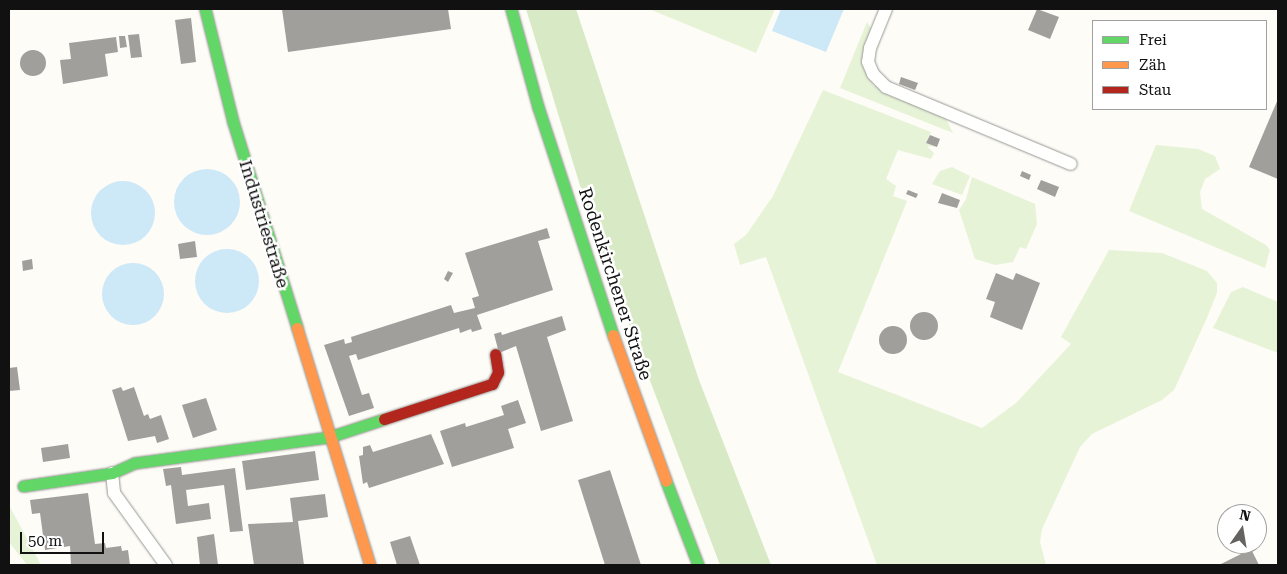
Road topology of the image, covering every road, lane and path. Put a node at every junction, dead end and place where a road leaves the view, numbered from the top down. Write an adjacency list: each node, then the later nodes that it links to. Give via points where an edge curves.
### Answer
1 (205, 9): 6 (street, Industriestraße, via 233,122)
2 (511, 9): 9 (street, Rodenkirchener Straße, via 538,107 628,380)
3 (886, 9): 4 (street, via 870,48 868,62 873,74 886,87)
4 (1071, 164)
5 (494, 354): 6 (street, via 498,372 492,384)
6 (329, 437): 7 (street, via 134,463); 11 (street, Industriestraße)
7 (112, 473): 8 (street); 10 (street, via 114,493)
8 (23, 486)
9 (696, 563)
10 (166, 565)
11 (370, 565)

